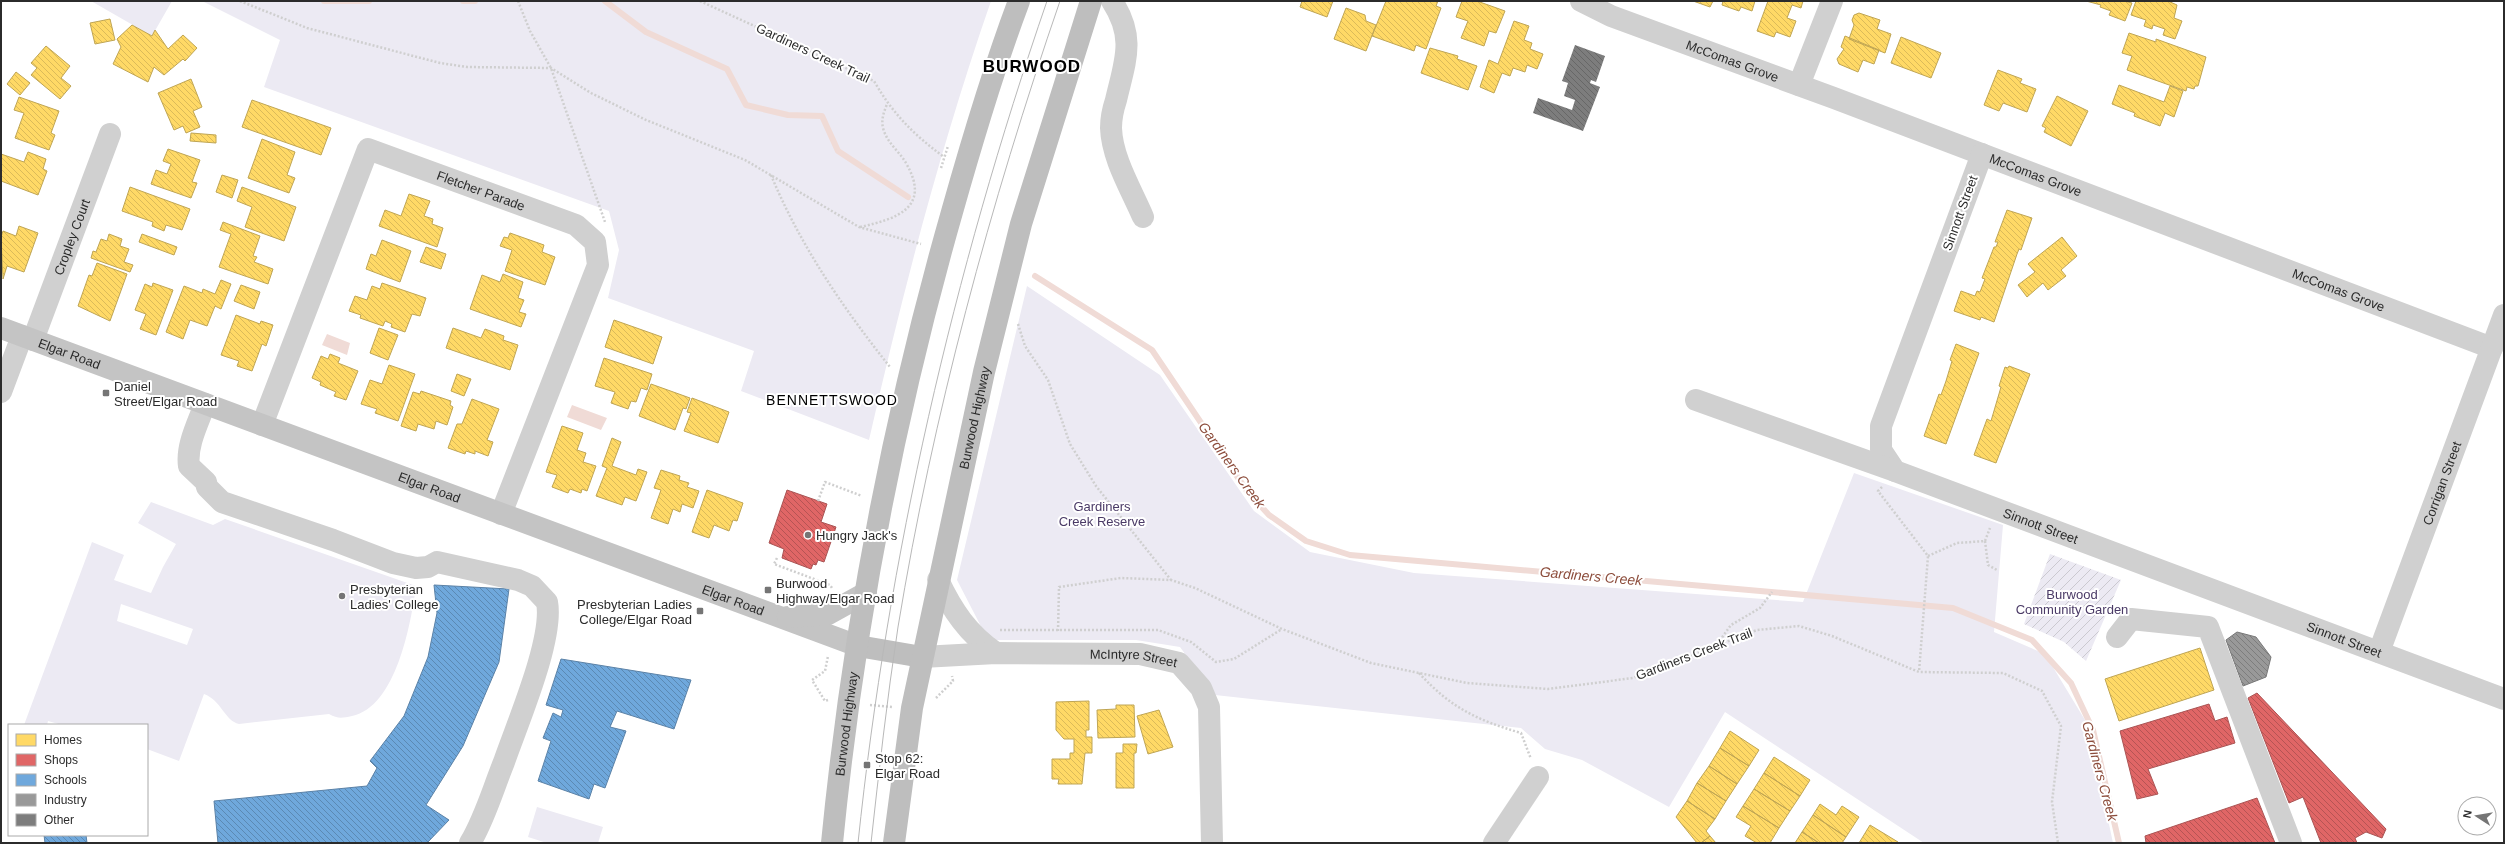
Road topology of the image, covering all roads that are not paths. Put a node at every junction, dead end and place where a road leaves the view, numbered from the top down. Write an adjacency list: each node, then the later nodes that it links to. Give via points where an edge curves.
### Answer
1 (1019, 1): 21 (highway, Burwood Highway, via 978,120 928,295 887,475)
2 (1091, 1): 20 (highway, Burwood Highway, via 1048,134 1006,282)
3 (1112, 1): 9 (street, via 1124,23 1128,48 1113,110 1113,142)
4 (1581, 1): 6 (street, McComas Grove, via 1611,16)
5 (1832, 1): 6 (street)
6 (1799, 85): 8 (street, McComas Grove)
7 (110, 134): 12 (street, Cropley Court)
8 (1982, 154): 13 (street, McComas Grove); 18 (street, Sinnott Street, via 1881,426 1881,450)
9 (1143, 217)
10 (2504, 315): 13 (street, Corrigan Street)
11 (1, 328): 12 (main road, Elgar Road)
12 (28, 338): 14 (street, Cropley Court); 16 (main road, Elgar Road)
13 (2492, 348): 25 (street, Corrigan Street)
14 (1, 392)
15 (1696, 400): 18 (street)
16 (205, 404): 17 (main road, Elgar Road); 30 (street, via 191,445 188,466 206,482 207,487 222,502 393,563 416,568 428,567 437,562 518,580 532,586 547,602 547,625 527,699 485,811)
17 (262, 425): 19 (main road, Elgar Road); 19 (street, Fletcher Parade, via 368,149 576,226 595,242 598,265)
18 (1895, 471): 25 (street, Sinnott Street)
19 (501, 514): 22 (main road, Elgar Road)
20 (938, 580): 26 (street, via 973,635); 27 (highway, Burwood Highway)
21 (866, 593): 22 (main road, via 828,614); 24 (highway, Burwood Highway)
22 (781, 618): 24 (main road, Elgar Road)
23 (2117, 637): 35 (street, via 2131,619 2208,628)
24 (858, 646): 27 (highway); 31 (highway, Burwood Highway)
25 (2379, 652): 28 (street, Sinnott Street)
26 (996, 653): 27 (street, McIntyre Street); 33 (street, McIntyre Street, via 1140,654 1179,663 1201,688 1209,707)
27 (922, 657): 32 (highway, Burwood Highway, via 912,708)
28 (2504, 699)
29 (1538, 776): 34 (street)
30 (470, 843)
31 (832, 843)
32 (894, 843)
33 (1212, 843)
34 (1494, 843)
35 (2291, 843)

